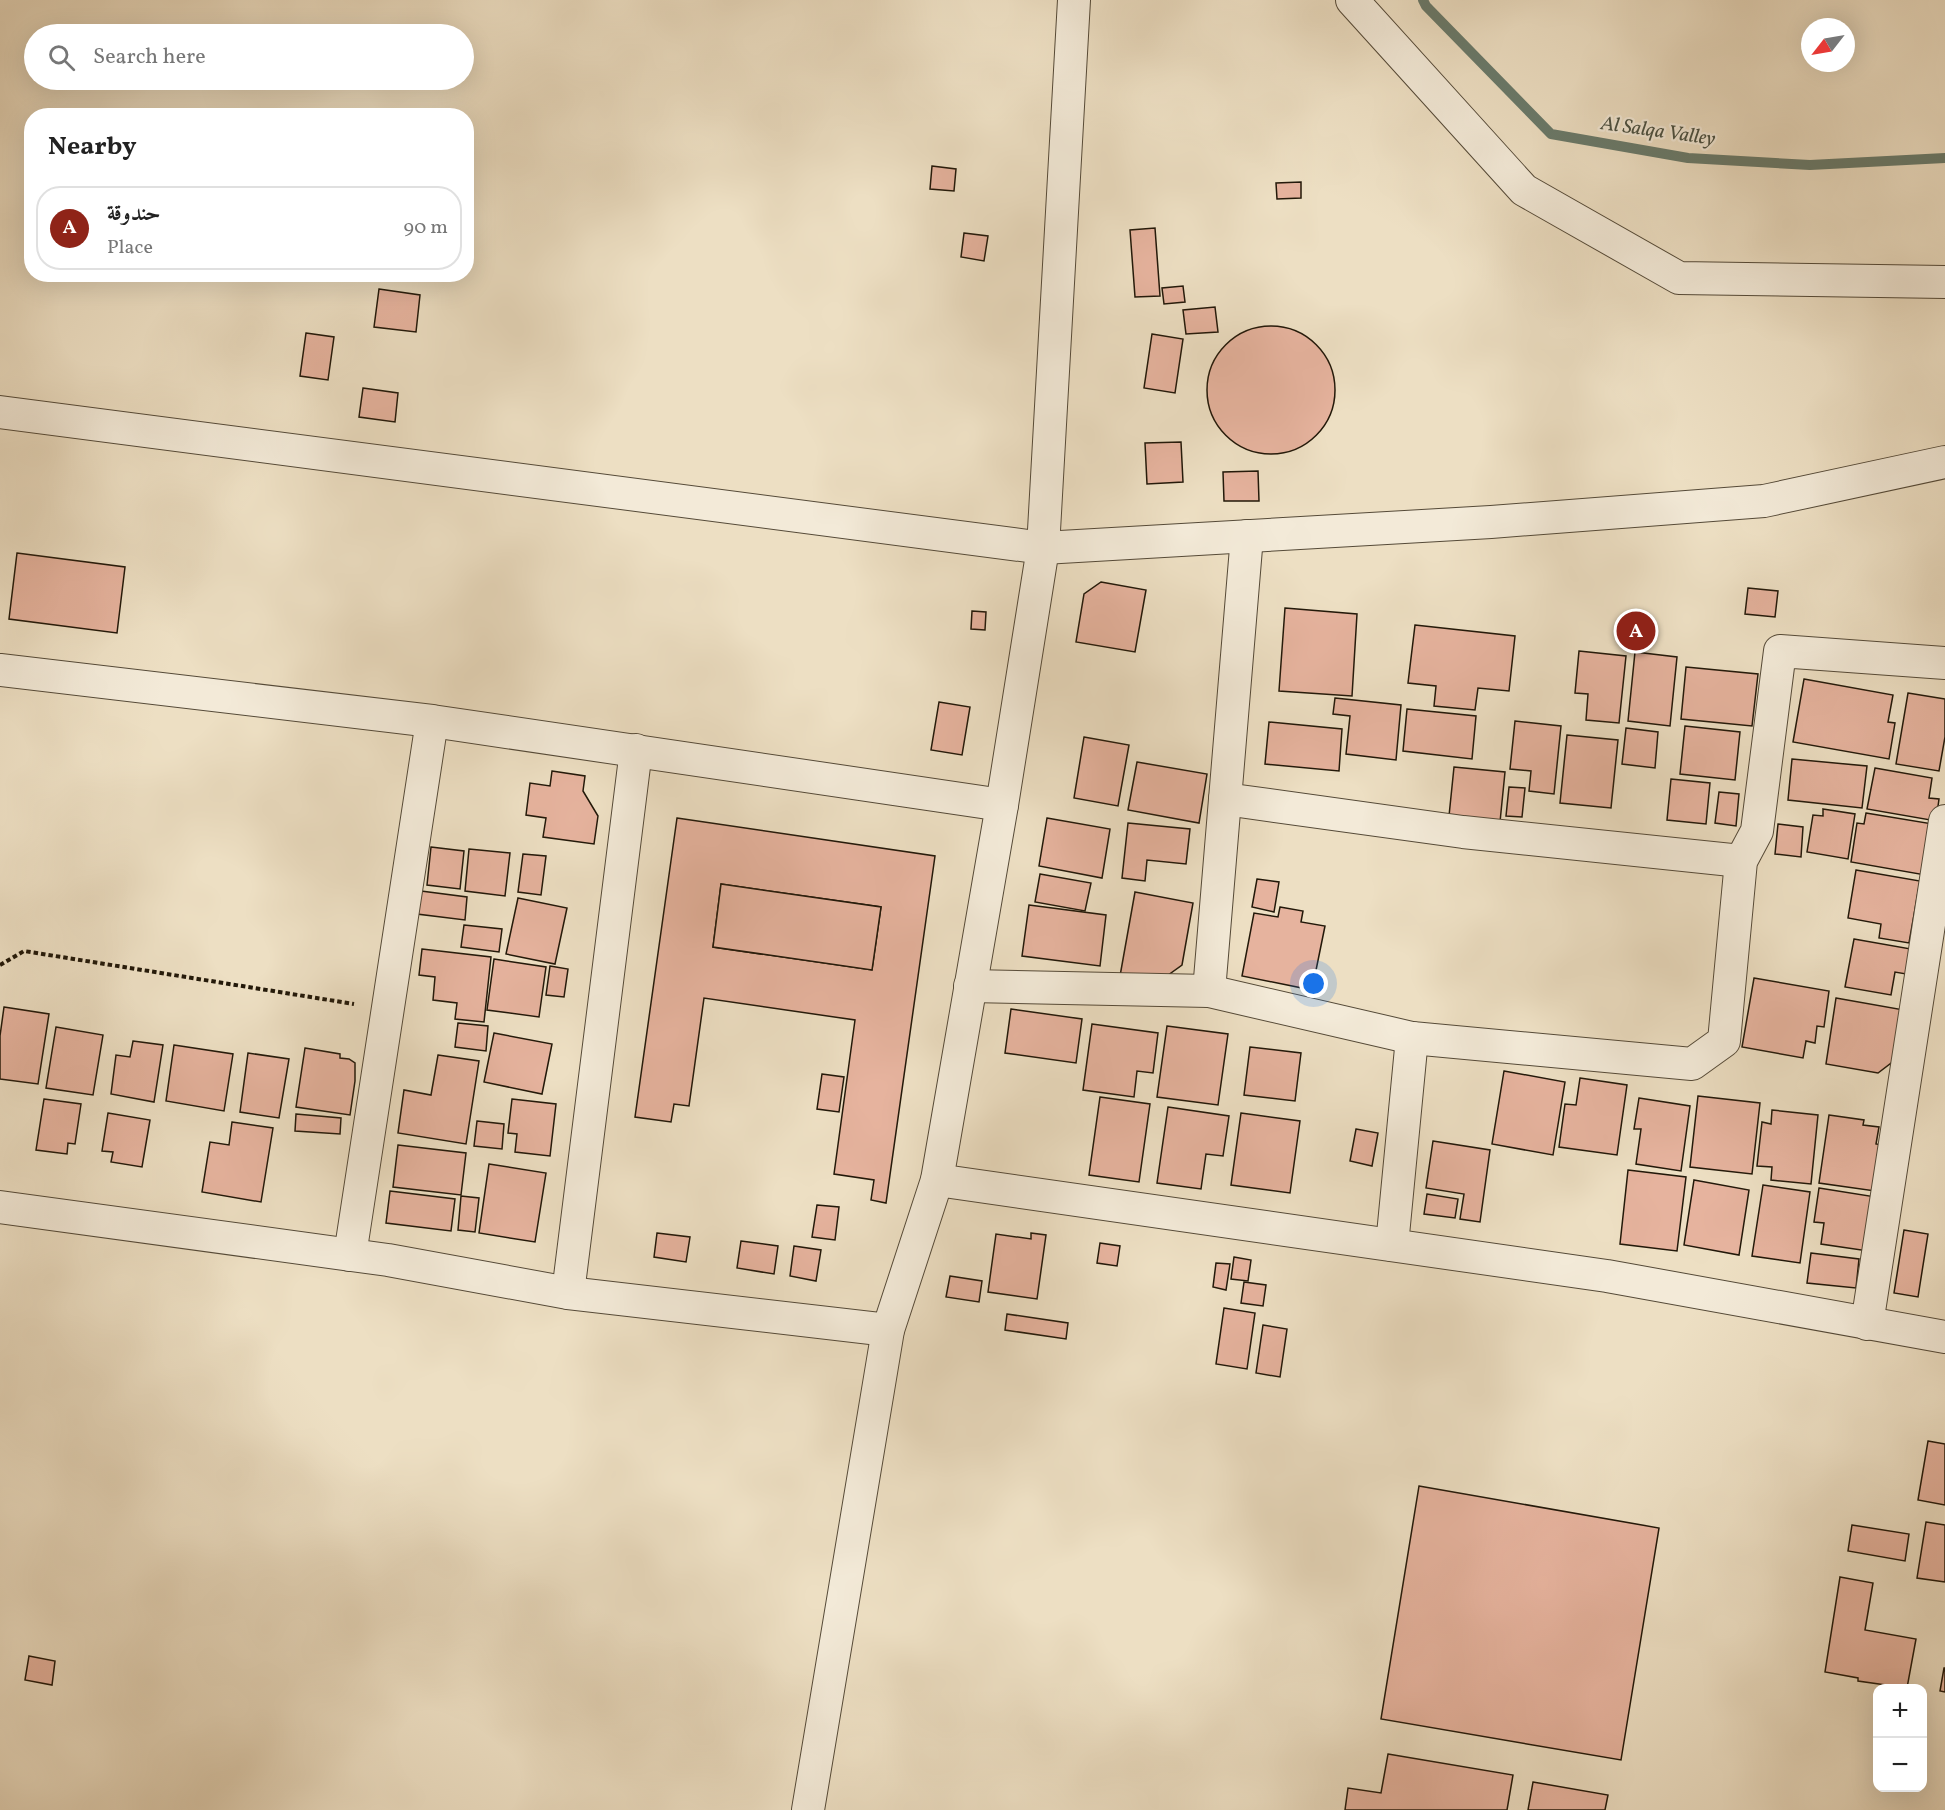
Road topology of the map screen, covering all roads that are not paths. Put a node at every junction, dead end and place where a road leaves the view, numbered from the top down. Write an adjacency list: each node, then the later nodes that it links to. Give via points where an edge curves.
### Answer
1 (1074, 0): 7 (street)
2 (1352, 0): 3 (street, via 1524,190 1679,278)
3 (1945, 282)
4 (0, 412): 7 (street)
5 (1945, 462): 6 (street, via 1764,501)
6 (1247, 536): 7 (street); 12 (street)
7 (1043, 549): 13 (street)
8 (1945, 663): 15 (street, via 1780,651 1757,831)
9 (0, 670): 10 (street)
10 (432, 721): 11 (street); 22 (street)
11 (636, 750): 13 (street); 23 (street)
12 (1225, 799): 15 (street, via 1462,832); 17 (street)
13 (1002, 806): 16 (street)
14 (1945, 820): 24 (street)
15 (1741, 861): 18 (street, via 1724,1041 1692,1064)
16 (970, 986): 17 (street); 19 (street)
17 (1209, 991): 18 (street)
18 (1412, 1038): 21 (street)
19 (937, 1180): 21 (street); 25 (street)
20 (0, 1207): 22 (street)
21 (1392, 1245): 24 (street, via 1607,1276)
22 (350, 1255): 23 (street)
23 (568, 1293): 25 (street)
24 (1867, 1324): 26 (street)
25 (888, 1330): 27 (street)
26 (1945, 1337)
27 (808, 1810)

